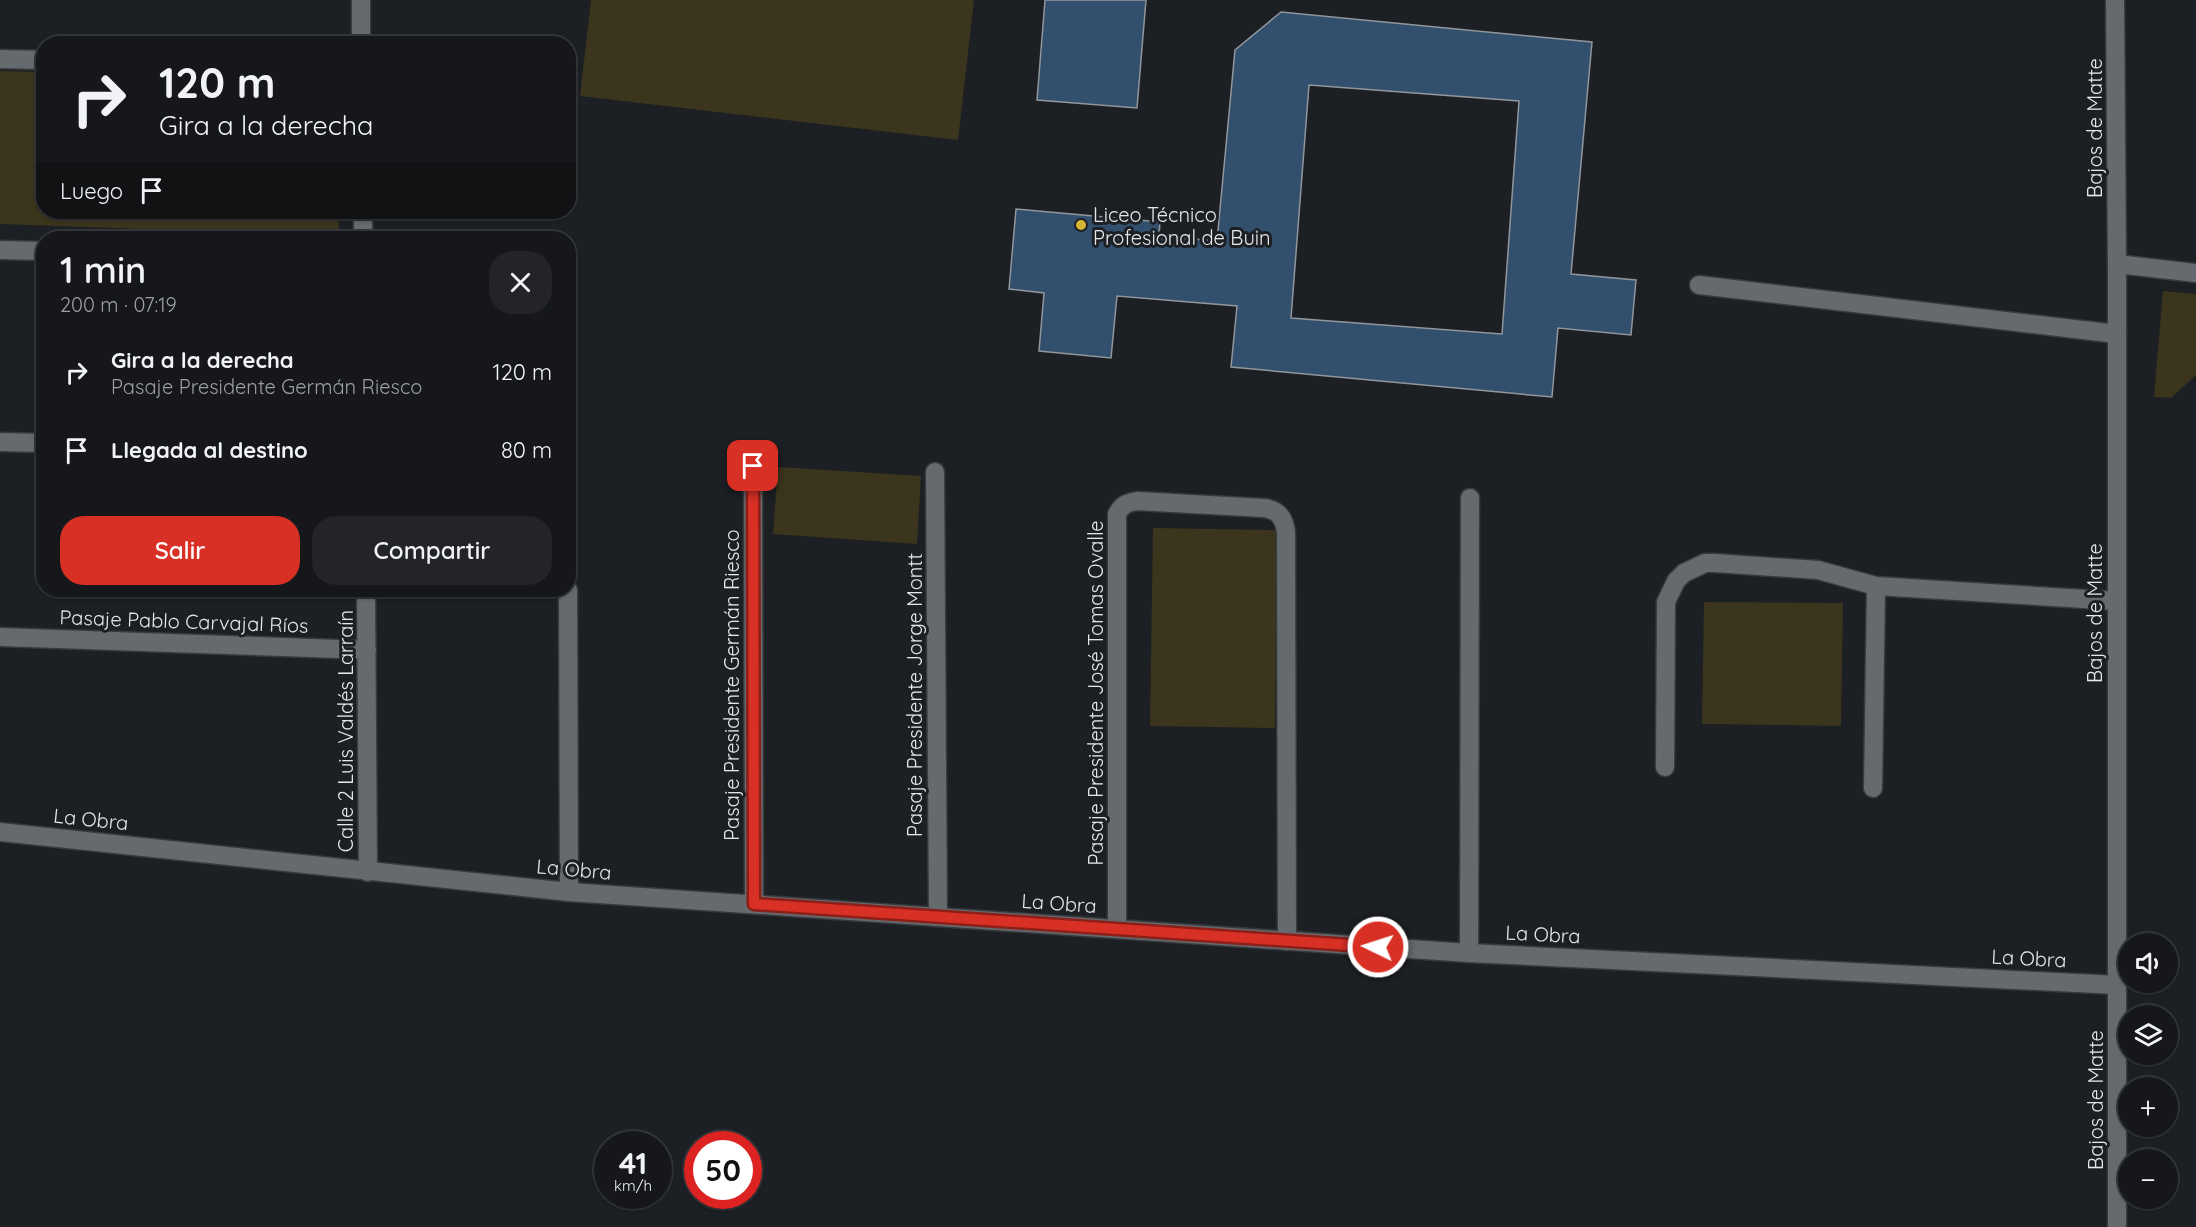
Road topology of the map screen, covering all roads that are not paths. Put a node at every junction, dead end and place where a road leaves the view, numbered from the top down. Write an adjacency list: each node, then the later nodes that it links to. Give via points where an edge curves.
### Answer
1 (361, 0): 3 (street)
2 (2115, 0): 8 (street, Bajos de Matte)
3 (361, 36)
4 (0, 58): 5 (street)
5 (36, 60)
6 (0, 250): 7 (street)
7 (36, 251)
8 (2117, 264): 9 (street); 11 (street, Bajos de Matte)
9 (2196, 273)
10 (1699, 285): 11 (street)
11 (2117, 334): 20 (street, Bajos de Matte)
12 (0, 442): 13 (street)
13 (36, 443)
14 (753, 466): 28 (street, Pasaje Presidente Germán Riesco)
15 (936, 472): 29 (street, Pasaje Presidente Jorge Montt)
16 (1470, 498): 32 (street)
17 (1876, 586): 20 (street); 23 (street, via 1818,570 1705,563 1684,573 1670,591 1665,613); 24 (street)
18 (366, 597): 22 (street, Calle 2 Luis Valdés Larraín)
19 (568, 597): 27 (street)
20 (2117, 601): 33 (street, Bajos de Matte)
21 (0, 637): 22 (street, Pasaje Pablo Carvajal Ríos)
22 (367, 650): 26 (street, Calle 2 Luis Valdés Larraín)
23 (1665, 767)
24 (1873, 788)
25 (0, 832): 26 (street, La Obra)
26 (368, 872): 27 (street, La Obra)
27 (569, 892): 28 (street, La Obra)
28 (754, 904): 29 (street, La Obra)
29 (938, 917): 30 (street, La Obra)
30 (1117, 929): 31 (street, La Obra); 31 (street, Pasaje Presidente José Tomas Ovalle, via 1117,514 1128,502 1137,501 1264,508 1280,514 1286,532)
31 (1287, 941): 32 (street, La Obra)
32 (1468, 953): 33 (street, La Obra)
33 (2117, 985): 34 (street, Bajos de Matte)
34 (2117, 1227)

